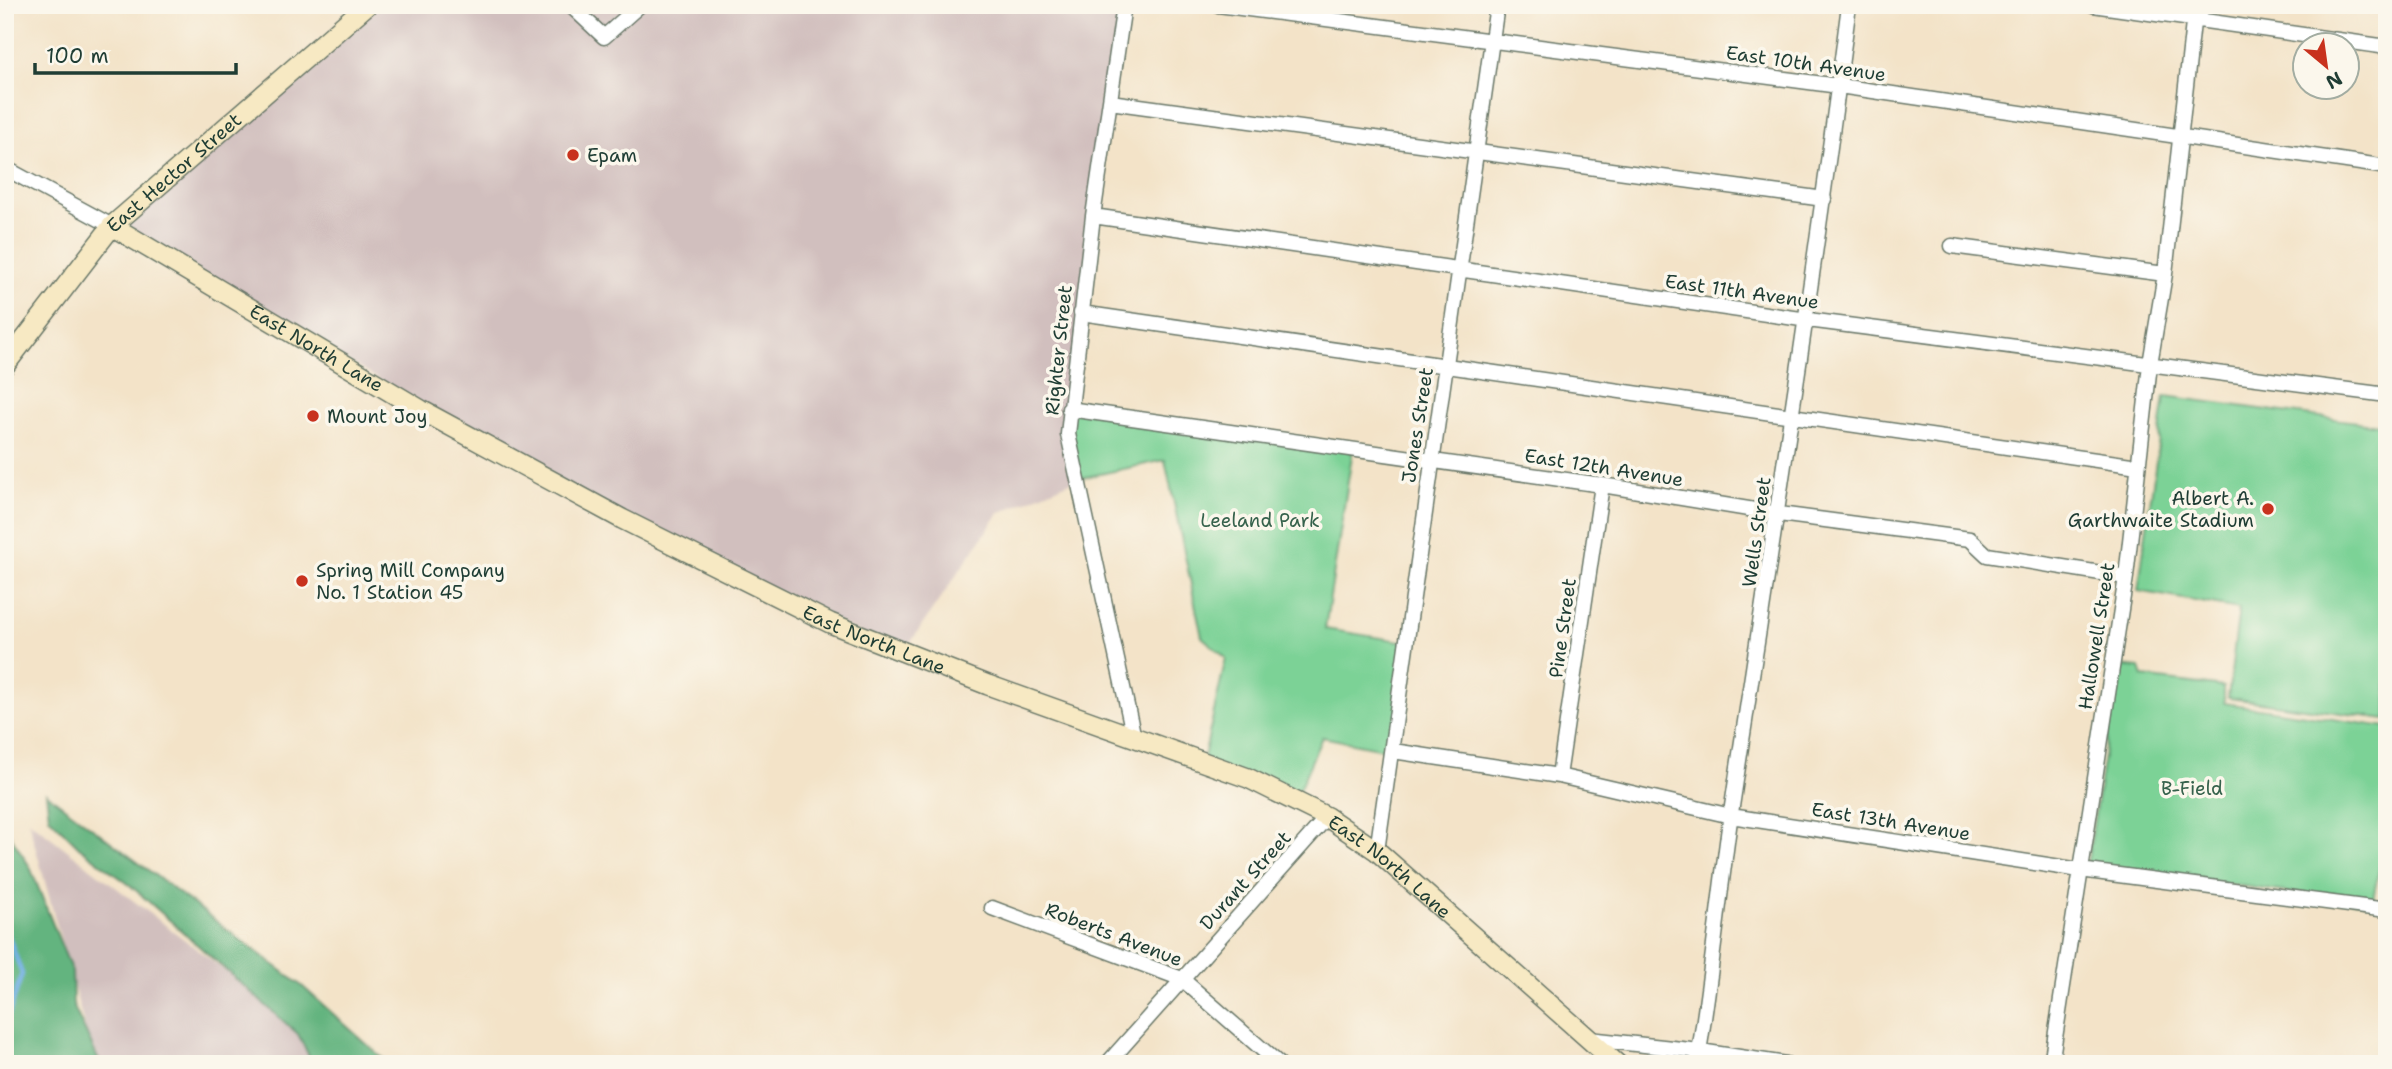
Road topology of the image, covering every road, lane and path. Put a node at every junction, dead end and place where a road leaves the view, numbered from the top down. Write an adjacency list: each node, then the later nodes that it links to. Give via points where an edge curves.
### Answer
1 (367, 5): 21 (street, East Hector Street)
2 (570, 5): 3 (street, via 604,37)
3 (640, 5)
4 (1124, 5): 14 (street, Righter Street)
5 (1218, 5): 11 (street, East 10th Avenue)
6 (1497, 5): 11 (street, Jones Street)
7 (1849, 5): 13 (street, Wells Street)
8 (2093, 5): 10 (street)
9 (2195, 5): 10 (street, Hallowell Street)
10 (2193, 21): 12 (street); 15 (street, Hallowell Street)
11 (1492, 39): 13 (street, East 10th Avenue); 16 (street, Jones Street)
12 (2387, 47)
13 (1839, 86): 15 (street, East 10th Avenue); 19 (street, Wells Street)
14 (1110, 102): 16 (street); 20 (street, Righter Street)
15 (2181, 138): 17 (street, East 10th Avenue); 24 (street, Hallowell Street)
16 (1476, 153): 19 (street); 23 (street, Jones Street)
17 (2387, 167)
18 (5, 168): 21 (street)
19 (1824, 199): 26 (street, Wells Street)
20 (1093, 216): 23 (street, East 11th Avenue); 25 (street, Righter Street)
21 (112, 226): 28 (street, East Hector Street); 38 (street, East North Lane, via 421,410 830,623)
22 (1951, 246): 24 (street)
23 (1460, 271): 26 (street, East 11th Avenue); 29 (street, Jones Street)
24 (2165, 274): 27 (street, Hallowell Street)
25 (1081, 313): 29 (street); 31 (street, Righter Street)
26 (1808, 320): 27 (street, East 11th Avenue); 32 (street, Wells Street)
27 (2150, 364): 30 (street, East 11th Avenue); 34 (street, Hallowell Street)
28 (5, 365)
29 (1445, 365): 32 (street); 33 (street, Jones Street)
30 (2387, 395)
31 (1069, 409): 33 (street, East 12th Avenue); 38 (street, Righter Street, via 1072,457)
32 (1791, 414): 34 (street); 36 (street, Wells Street)
33 (1430, 461): 35 (street, East 12th Avenue); 39 (street, Jones Street)
34 (2138, 466): 37 (street, Hallowell Street)
35 (1602, 485): 36 (street, East 12th Avenue); 40 (street, Pine Street)
36 (1779, 514): 37 (street, East 12th Avenue, via 1970,539 1987,555); 41 (street, Wells Street)
37 (2126, 577): 44 (street, Hallowell Street)
38 (1134, 738): 42 (street, East North Lane, via 1248,778)
39 (1393, 751): 40 (street, East 13th Avenue); 43 (street, Jones Street)
40 (1559, 776): 41 (street, East 13th Avenue)
41 (1731, 816): 44 (street, East 13th Avenue); 49 (street, Wells Street)
42 (1327, 817): 43 (street, East North Lane); 47 (street, Durant Street)
43 (1377, 851): 48 (street, East North Lane)
44 (2080, 870): 46 (street, East 13th Avenue); 54 (street, Hallowell Street)
45 (992, 908): 47 (street, Roberts Avenue)
46 (2387, 910)
47 (1182, 979): 50 (street, Durant Street); 51 (street, Roberts Avenue)
48 (1589, 1040): 49 (street); 52 (street, East North Lane)
49 (1698, 1057): 53 (street)
50 (1107, 1064)
51 (1279, 1064)
52 (1617, 1064)
53 (1786, 1064)
54 (2051, 1064)

